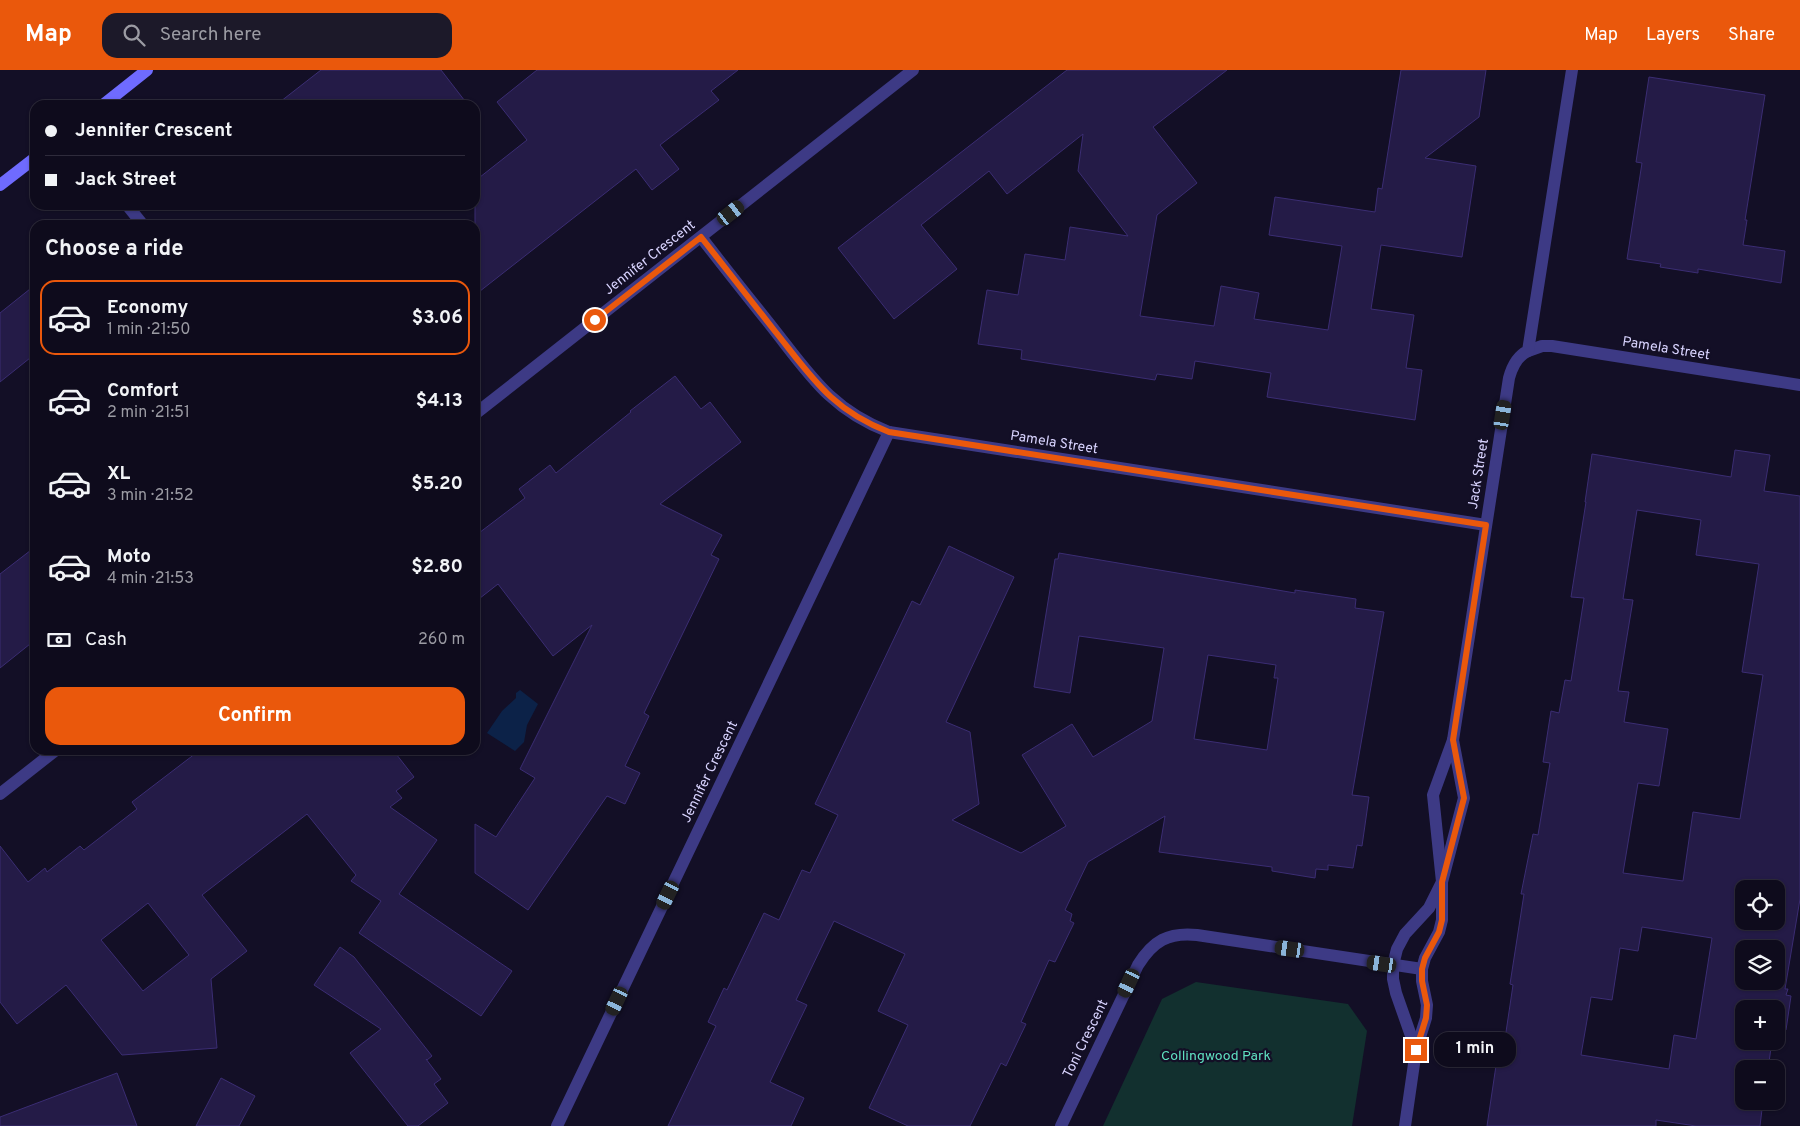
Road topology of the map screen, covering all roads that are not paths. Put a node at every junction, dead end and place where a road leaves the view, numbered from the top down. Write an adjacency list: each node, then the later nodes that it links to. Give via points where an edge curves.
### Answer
1 (147, 70): 4 (street)
2 (913, 70): 9 (street, Jennifer Crescent)
3 (1572, 70): 10 (street)
4 (109, 100)
5 (30, 162): 6 (street)
6 (0, 185)
7 (131, 210): 8 (street)
8 (139, 220)
9 (701, 237): 12 (street, Jennifer Crescent); 13 (street, Pamela Street, via 819,387 852,414)
10 (1528, 351): 11 (street, Pamela Street, via 1552,346); 14 (street, Jack Street, via 1511,369)
11 (1800, 384)
12 (480, 410)
13 (889, 432): 14 (street, Pamela Street); 22 (street, Jennifer Crescent)
14 (1486, 525): 15 (street, Jack Street)
15 (1453, 740): 18 (street, Jack Street, via 1464,798); 18 (street, Jack Street, via 1433,795)
16 (50, 755): 17 (street)
17 (0, 794)
18 (1442, 882): 19 (street, Jack Street, via 1429,908 1405,934); 20 (street, Jack Street, via 1442,920)
19 (1393, 965): 20 (street, Toni Crescent); 21 (street, Jack Street, via 1396,993); 23 (street, Toni Crescent, via 1191,934 1170,936 1146,952)
20 (1422, 969): 21 (street, Jack Street, via 1427,1005)
21 (1416, 1050): 24 (street, Jack Street)
22 (557, 1126)
23 (1061, 1126)
24 (1405, 1126)

